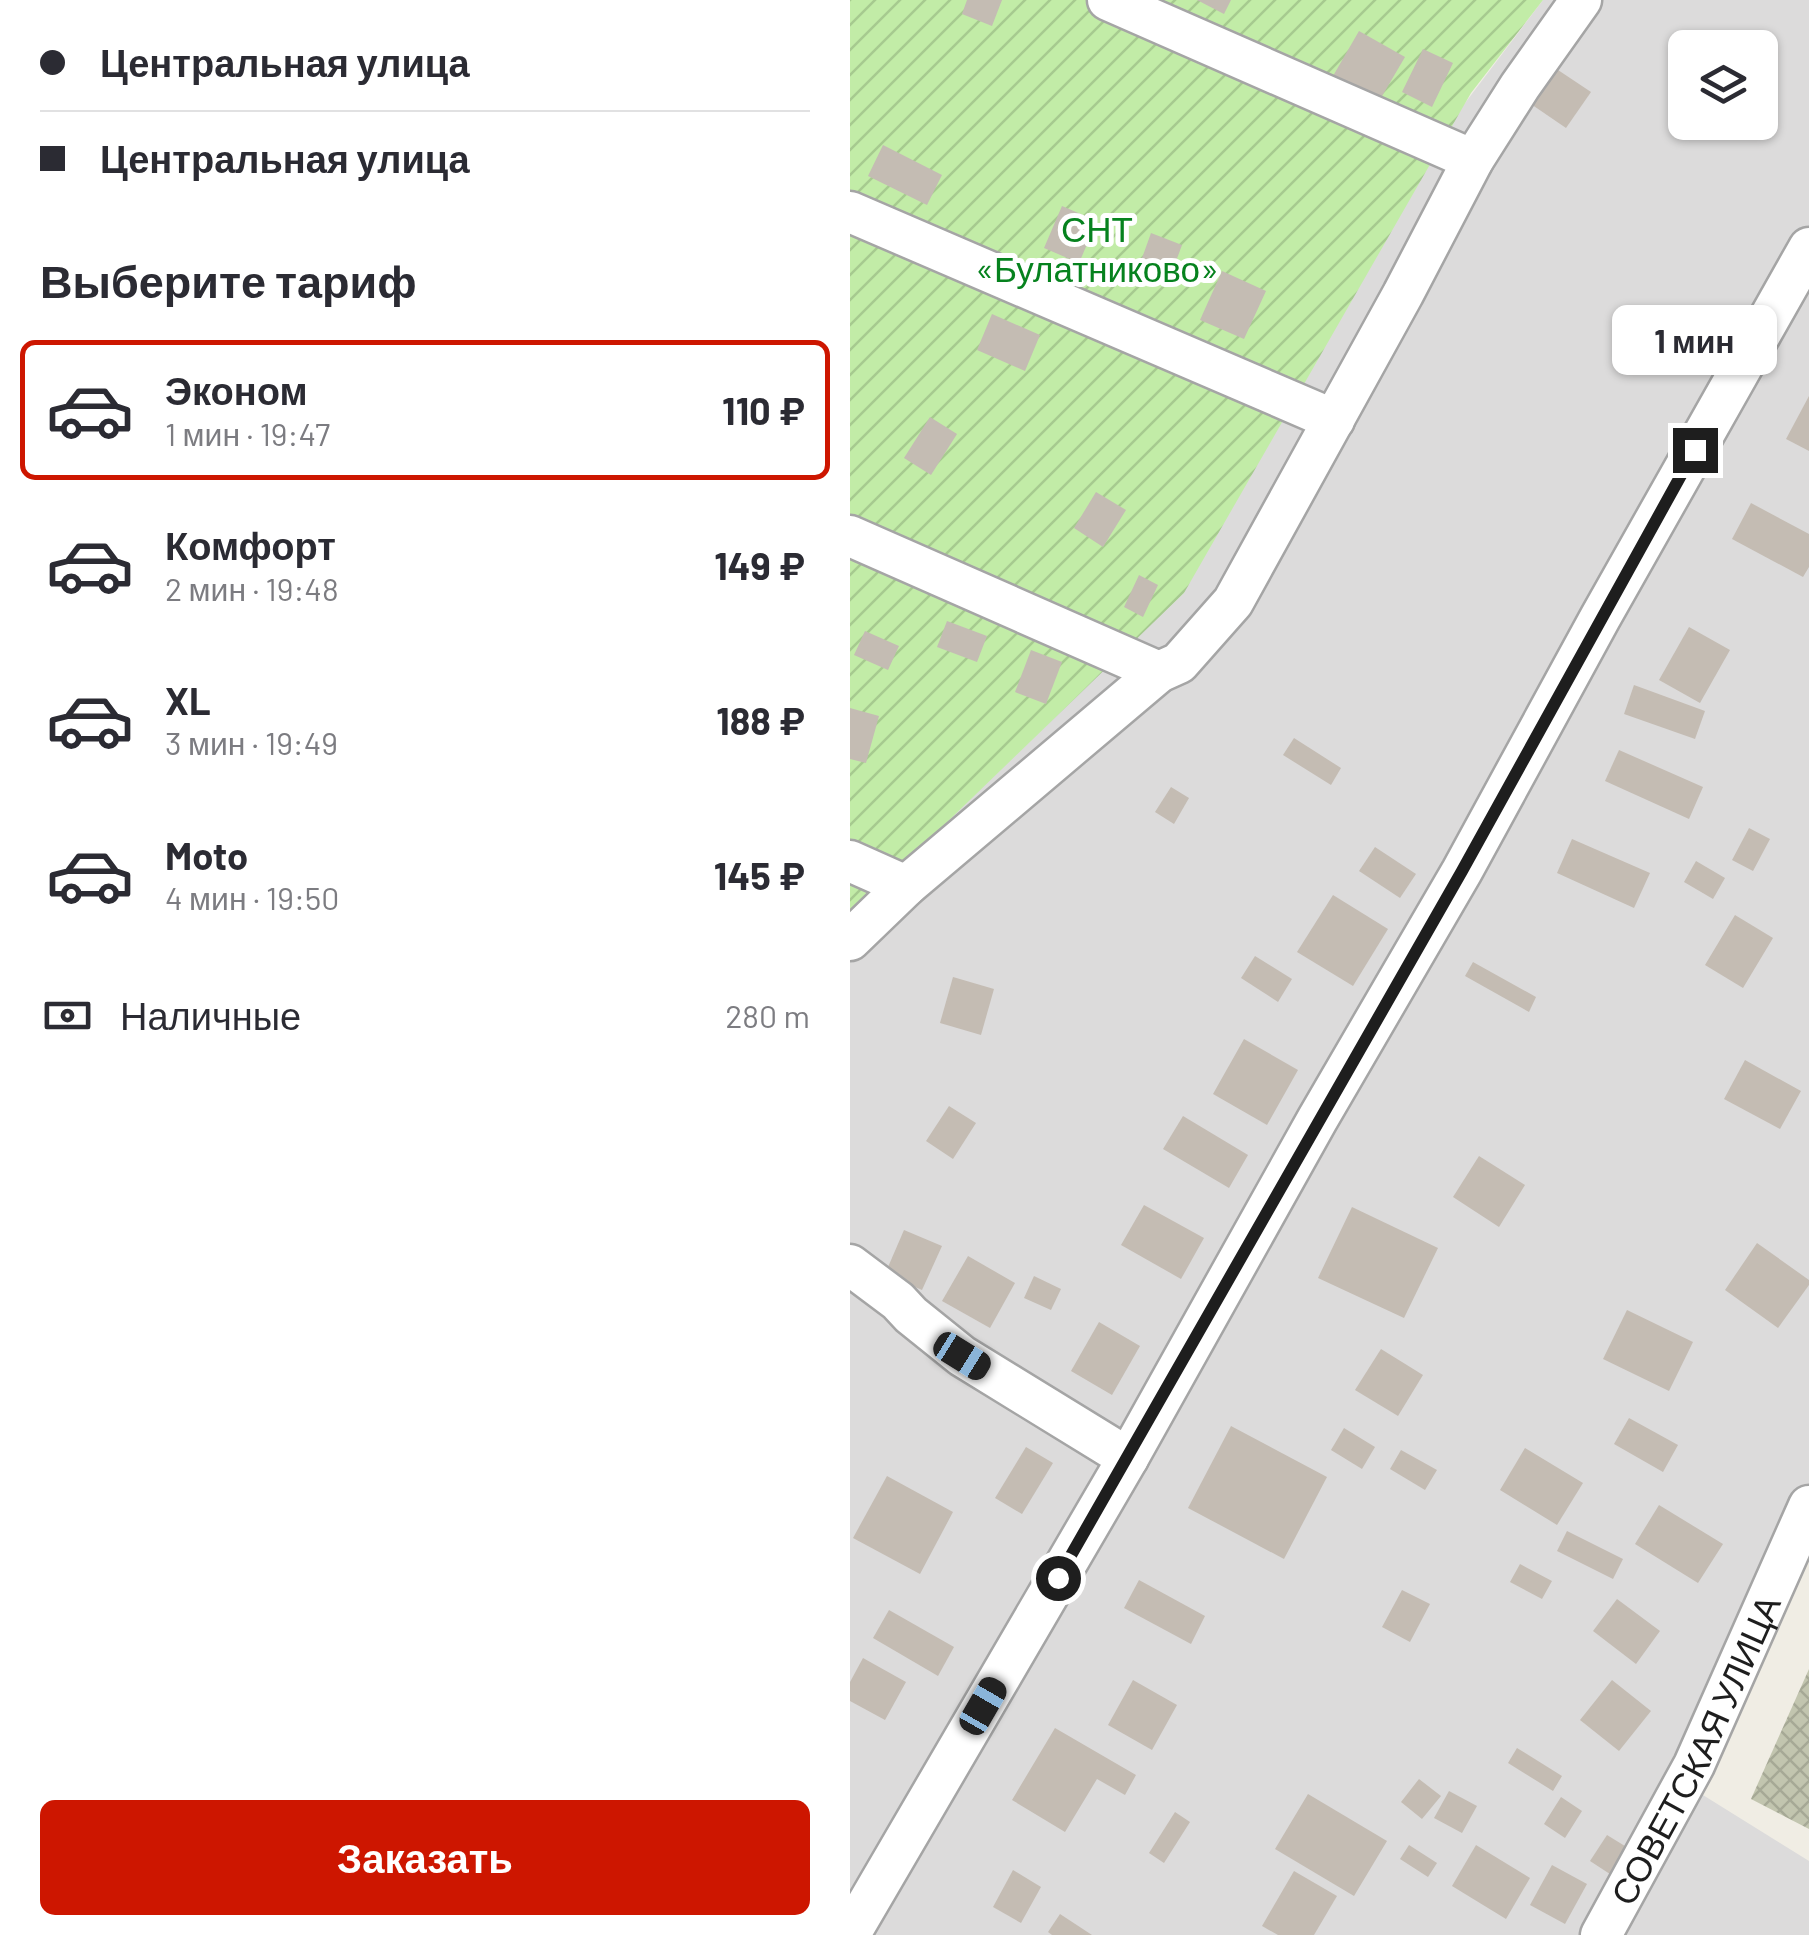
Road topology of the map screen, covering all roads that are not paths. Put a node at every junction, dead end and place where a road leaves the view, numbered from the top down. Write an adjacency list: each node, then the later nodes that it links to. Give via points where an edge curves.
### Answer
1 (1108, 0): 3 (street)
2 (1582, 0): 3 (street)
3 (1473, 160): 6 (street)
4 (850, 212): 6 (street)
5 (1809, 248): 13 (street)
6 (1334, 420): 8 (street, via 1233,602 1179,663)
7 (850, 536): 8 (street)
8 (1159, 672): 10 (street)
9 (850, 861): 10 (street)
10 (906, 886): 11 (street)
11 (850, 940)
12 (850, 1265): 13 (street, via 962,1356)
13 (1128, 1458): 15 (street)
14 (1809, 1506): 16 (street, СОВЕТСКАЯ УЛИЦА, via 1694,1766)
15 (850, 1934)
16 (1601, 1935)

